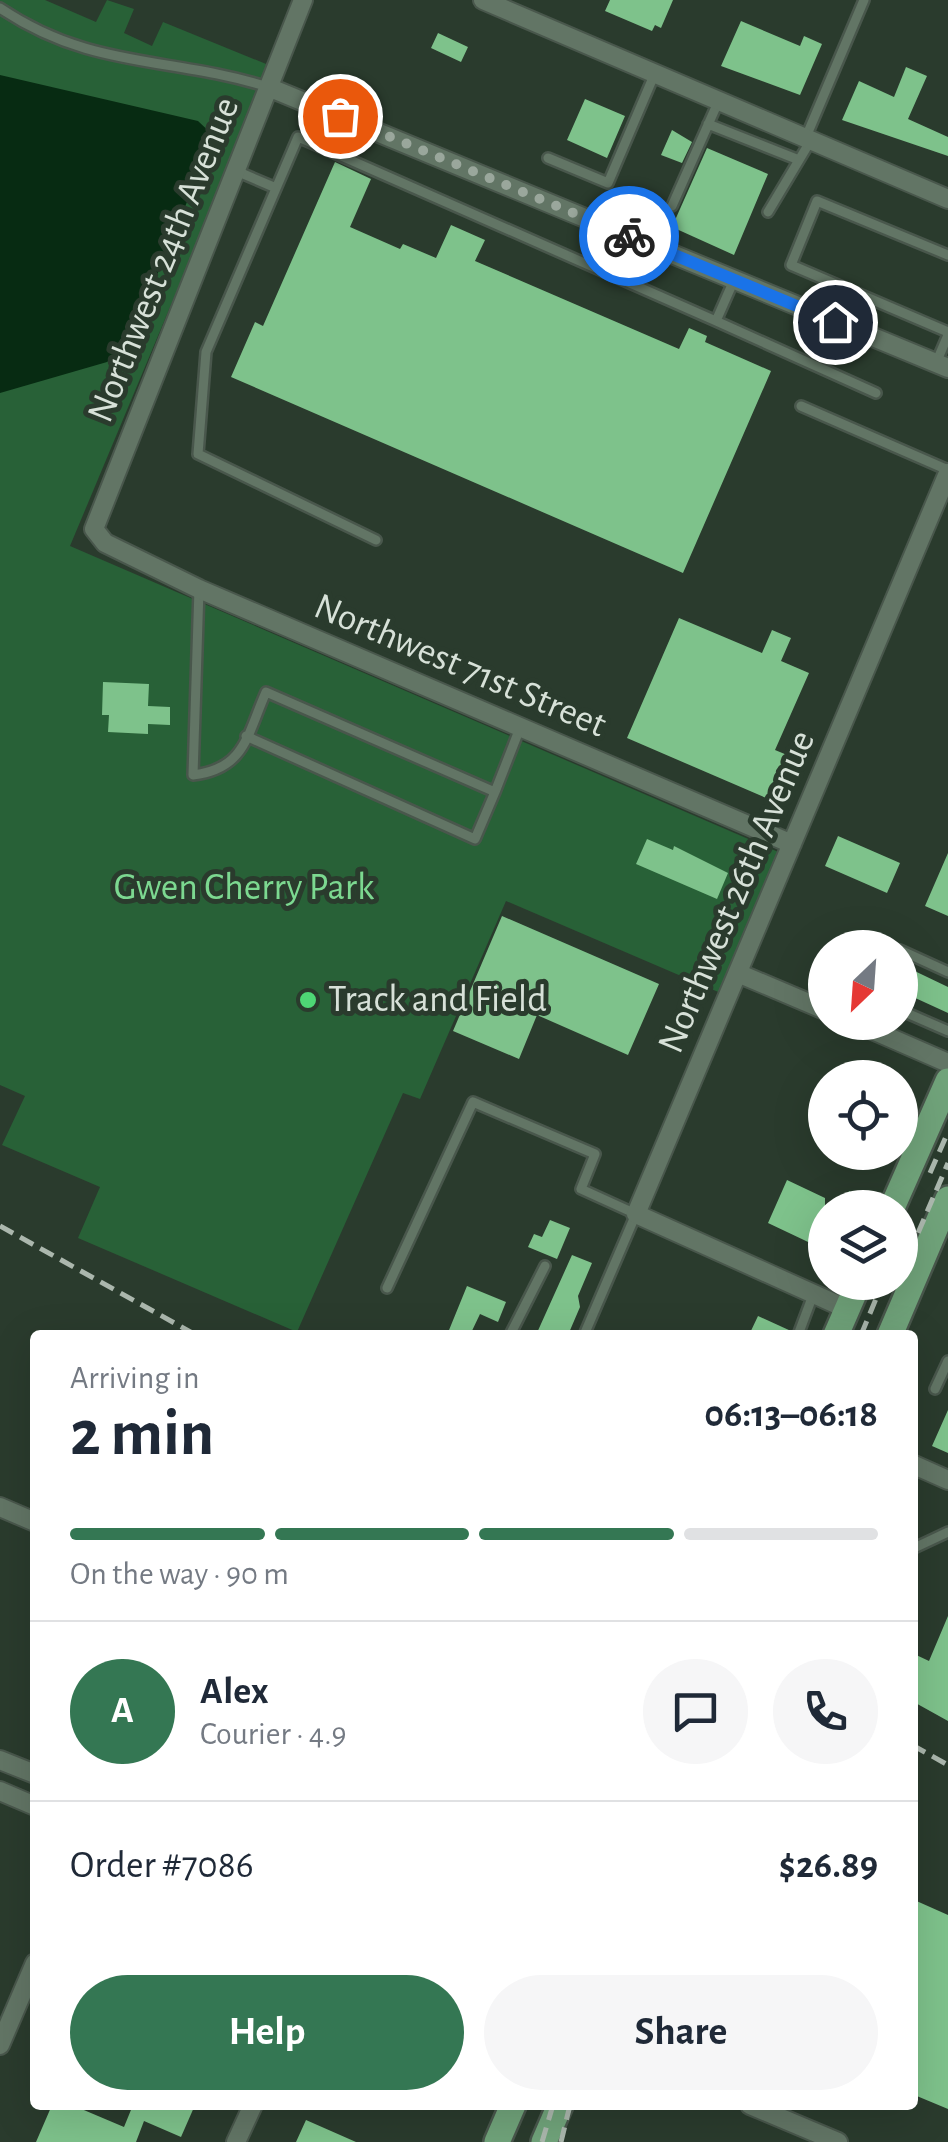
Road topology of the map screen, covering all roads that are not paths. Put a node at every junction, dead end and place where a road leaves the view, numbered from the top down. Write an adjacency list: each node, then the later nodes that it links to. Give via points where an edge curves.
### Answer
1 (303, 0): 6 (street, Northwest 24th Avenue)
2 (483, 0): 5 (street)
3 (864, 0): 9 (lane)
4 (0, 8): 6 (lane, via 54,39 105,55)
5 (655, 73): 7 (street); 10 (lane, via 608,183)
6 (268, 87): 12 (street, Northwest 24th Avenue); 18 (street)
7 (719, 100): 8 (lane); 9 (street)
8 (708, 124): 11 (lane); 15 (lane)
9 (808, 138): 11 (lane); 14 (street)
10 (548, 158)
11 (799, 160): 16 (lane)
12 (234, 170): 13 (lane); 26 (street, Northwest 24th Avenue, via 100,507 94,529)
13 (276, 188): 19 (lane, via 298,136); 25 (lane, via 206,352 198,454)
14 (948, 199)
15 (672, 206)
16 (768, 212)
17 (948, 256): 20 (lane, via 817,201 791,265)
18 (734, 280): 19 (lane); 21 (street)
19 (716, 321): 22 (lane)
20 (948, 334): 21 (lane)
21 (942, 366)
22 (876, 392)
23 (801, 406): 24 (lane)
24 (948, 471): 31 (street, Northwest 26th Avenue)
25 (376, 540)
26 (104, 543): 27 (street, Northwest 71st Street)
27 (200, 588): 28 (street, Northwest 71st Street); 29 (lane, via 194,775 234,763)
28 (520, 728): 30 (lane); 31 (street, Northwest 71st Street)
29 (246, 736): 30 (lane, via 266,692); 30 (lane, via 475,839)
30 (494, 792)
31 (792, 844): 34 (street, Northwest 26th Avenue)
32 (918, 958): 33 (lane)
33 (948, 972)
34 (740, 974): 35 (street); 43 (street, Northwest 26th Avenue)
35 (808, 1003)
36 (918, 1018): 37 (lane)
37 (948, 1031)
38 (895, 1040): 39 (street)
39 (948, 1063)
40 (948, 1081): 41 (main road)
41 (900, 1190)
42 (948, 1199): 55 (main road)
43 (636, 1214): 45 (lane, via 581,1189 596,1154 473,1102); 46 (street); 52 (lane, Northwest 26th Avenue)
44 (545, 1266): 51 (lane)
45 (387, 1288)
46 (808, 1290)
47 (811, 1300): 53 (lane)
48 (829, 1300): 50 (street)
49 (851, 1300): 50 (main road)
50 (847, 1308): 54 (main road)
51 (513, 1330)
52 (586, 1330)
53 (800, 1330)
54 (838, 1330)
55 (892, 1330)
56 (948, 1361): 57 (lane)
57 (935, 1389)
58 (918, 1467): 59 (street)
59 (948, 1480)
60 (0, 1507): 61 (street)
61 (30, 1520)
62 (948, 1532): 63 (lane)
63 (918, 1546)
64 (0, 1760): 65 (street)
65 (30, 1772)
66 (0, 1791): 67 (street)
67 (30, 1804)
68 (30, 1975): 69 (street)
69 (0, 2045)
70 (251, 2110): 75 (street)
71 (511, 2110): 76 (main road)
72 (558, 2110): 77 (main road)
73 (761, 2110): 74 (street)
74 (828, 2140)
75 (236, 2142)
76 (497, 2142)
77 (544, 2142)

